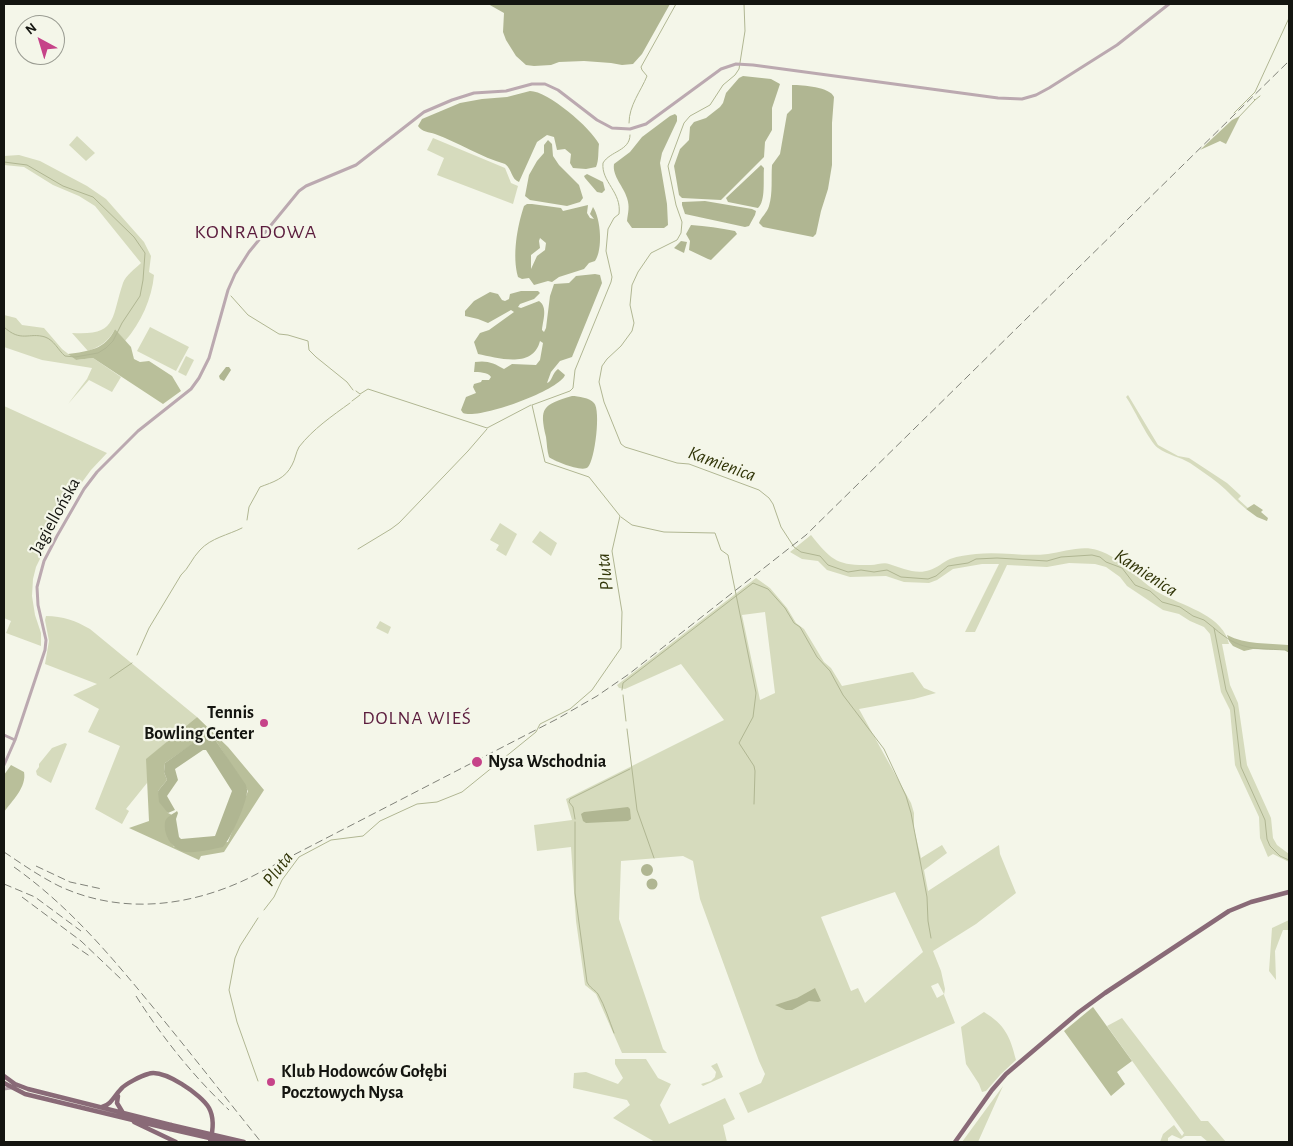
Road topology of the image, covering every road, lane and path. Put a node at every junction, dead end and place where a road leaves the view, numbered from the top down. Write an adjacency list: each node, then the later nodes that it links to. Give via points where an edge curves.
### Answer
1 (1169, 4): 3 (street, Jagiellońska, via 1077,71 1028,97 998,98 736,64 717,71 650,121 632,129 615,129 558,90 542,83 469,94 445,102 424,112 356,165 306,186 296,194 235,274 209,358 199,378 191,389 131,438 87,484 44,562 37,592 46,646)
2 (4, 735): 3 (street)
3 (15, 740): 4 (street, Jagiellońska)
4 (4, 765)
5 (1289, 892): 19 (main road, via 1229,911 1090,1003 1006,1074)
6 (4, 1076): 11 (main road, via 28,1089)
7 (131, 1082): 11 (main road, via 120,1089 110,1104); 12 (main road, via 116,1099); 16 (main road, via 152,1072 158,1073 205,1102 212,1116)
8 (4, 1083): 9 (main road)
9 (11, 1088): 10 (street); 13 (main road)
10 (4, 1089)
11 (101, 1108): 12 (main road)
12 (123, 1113): 14 (main road)
13 (126, 1118): 14 (main road); 15 (main road)
14 (170, 1127): 17 (main road, bridge); 18 (main road, bridge)
15 (176, 1142)
16 (210, 1142)
17 (227, 1142)
18 (244, 1142)
19 (955, 1142)

